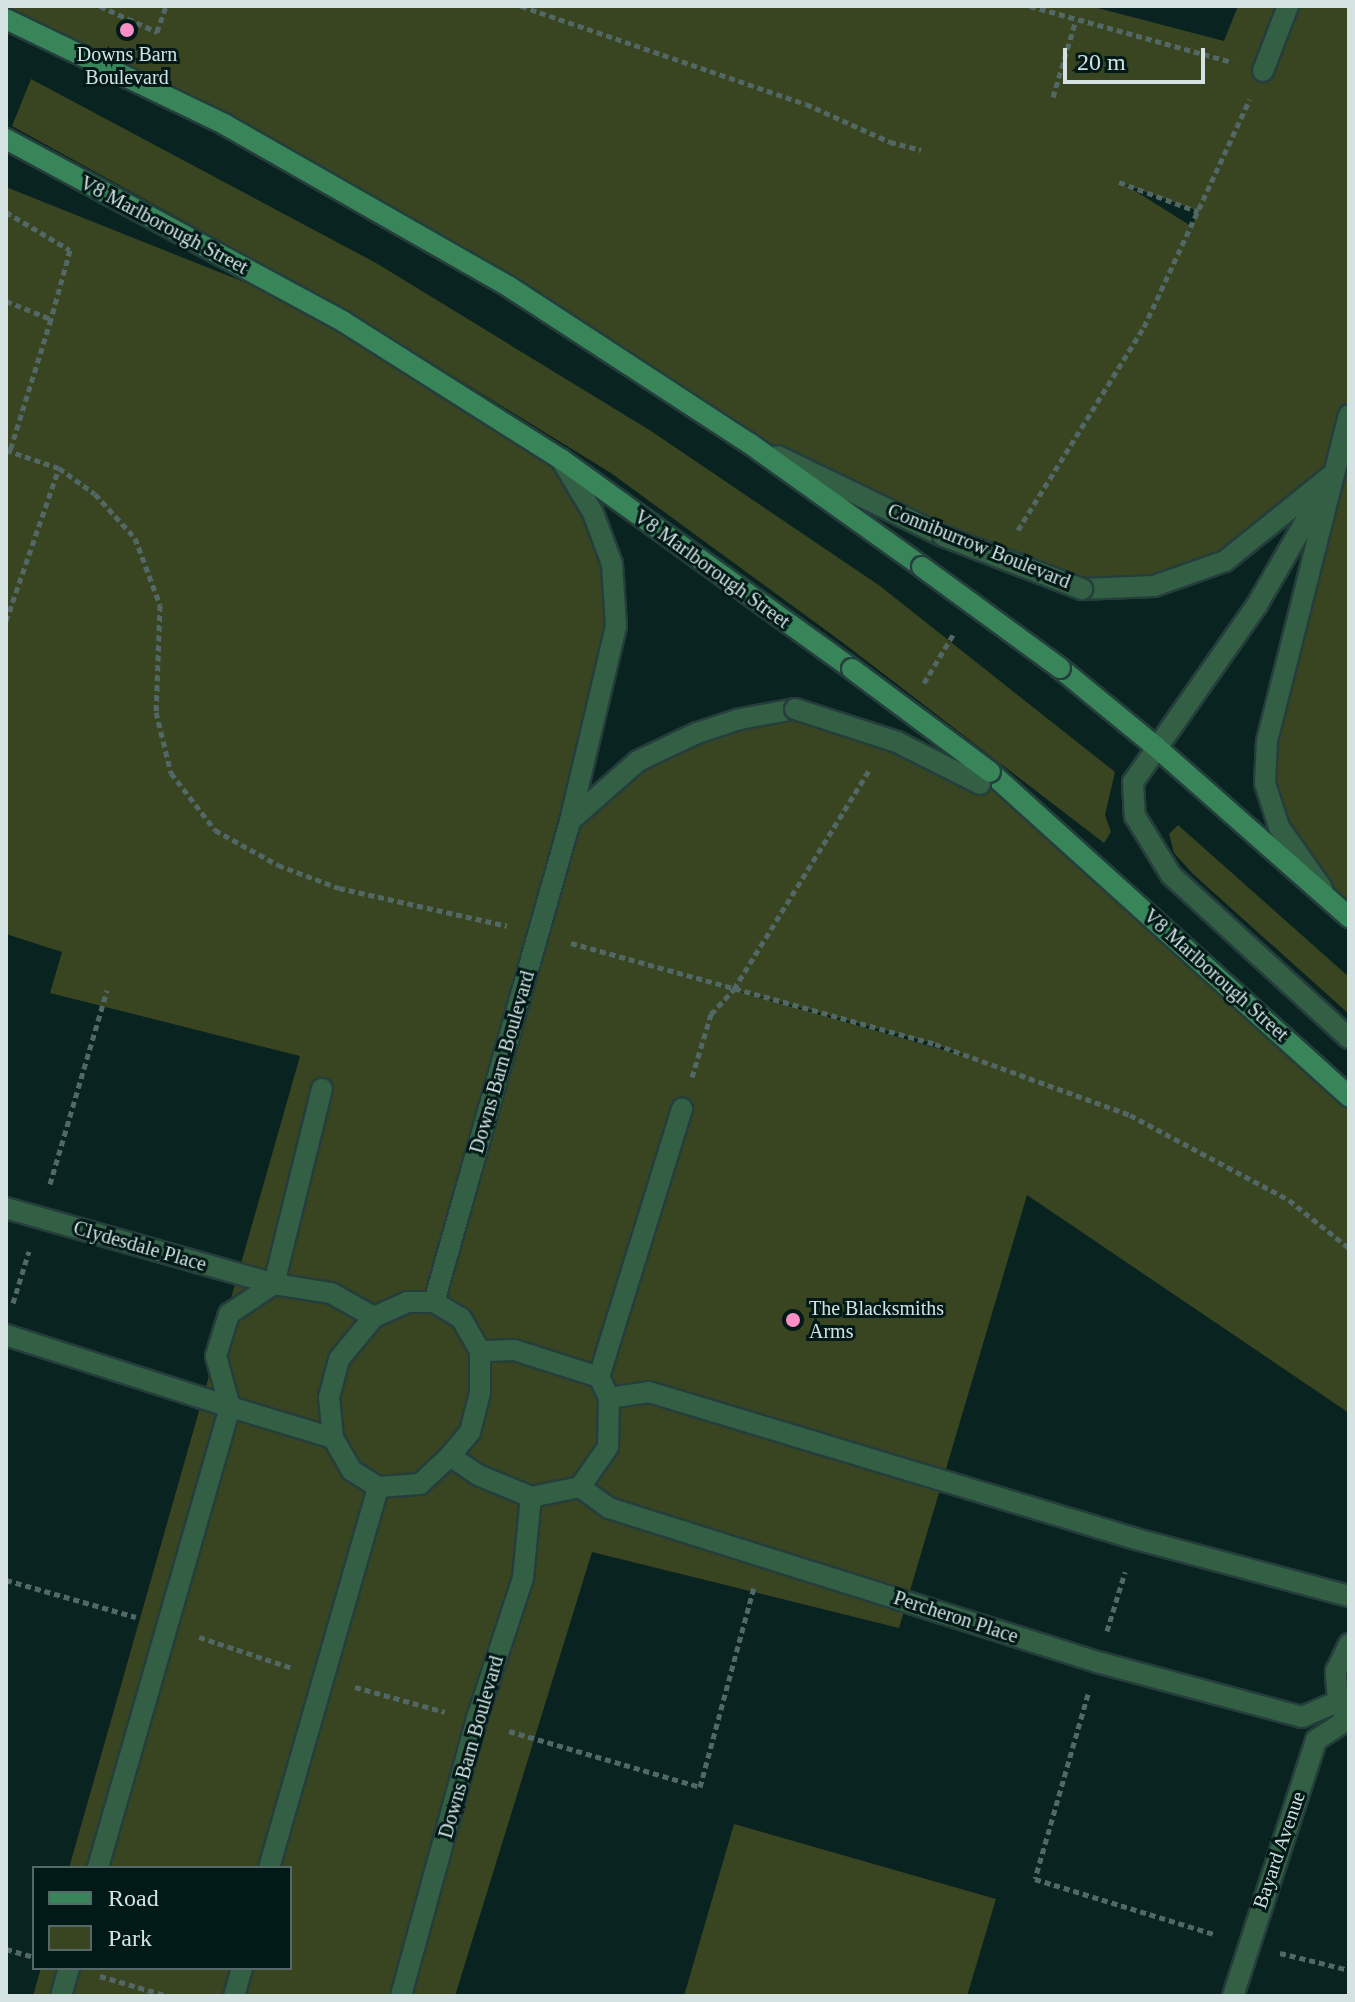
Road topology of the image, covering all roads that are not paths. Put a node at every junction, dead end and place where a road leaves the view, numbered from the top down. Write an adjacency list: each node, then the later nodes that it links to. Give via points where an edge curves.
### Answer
1 (1288, 6): 3 (street)
2 (6, 19): 6 (main road, via 224,124 508,286)
3 (1263, 71)
4 (6, 139): 7 (main road, V8 Marlborough Street, via 344,322)
5 (1349, 415): 8 (street)
6 (749, 443): 8 (street, Conniburrow Boulevard, bridge, via 943,536 1082,589 1154,586 1225,561); 9 (main road, bridge, via 1060,668)
7 (561, 459): 10 (main road, V8 Marlborough Street, bridge, via 852,669); 11 (street, Downs Barn Boulevard, via 593,513 612,564 616,626)
8 (1332, 475): 9 (street, via 1257,605); 12 (street, via 1267,741 1265,783 1279,827)
9 (1155, 746): 12 (main road); 14 (street, via 1133,782 1135,816 1171,875)
10 (985, 778): 11 (street, bridge, via 795,709 711,729 638,761); 16 (main road, V8 Marlborough Street, via 1023,800)
11 (570, 821): 20 (street, Downs Barn Boulevard)
12 (1332, 901): 13 (main road)
13 (1349, 917)
14 (1349, 1038)
15 (322, 1089): 19 (street)
16 (1349, 1096)
17 (682, 1109): 24 (street)
18 (6, 1208): 19 (street, Clydesdale Place)
19 (274, 1284): 21 (street, Clydesdale Place, via 331,1293); 26 (street, via 229,1314 216,1356)
20 (434, 1302): 21 (street, via 407,1302); 23 (street, via 461,1318)
21 (374, 1317): 27 (street, via 339,1359 329,1397)
22 (6, 1335): 26 (street)
23 (480, 1351): 24 (street, via 514,1350); 28 (street, via 480,1393 470,1432)
24 (599, 1377): 25 (street)
25 (609, 1398): 30 (street, via 608,1447); 32 (street, via 649,1392 1136,1539)
26 (230, 1407): 27 (street); 35 (street)
27 (333, 1438): 29 (street, via 352,1471)
28 (450, 1456): 29 (street, via 420,1484); 31 (street, via 478,1475)
29 (378, 1487): 36 (street)
30 (580, 1487): 31 (street); 34 (street, Percheron Place, via 609,1508 1097,1662 1302,1717)
31 (531, 1497): 41 (street, Downs Barn Boulevard, via 523,1578 476,1721)
32 (1349, 1596)
33 (1349, 1644): 34 (street, via 1336,1671)
34 (1345, 1714): 42 (street, Bayard Avenue, via 1316,1740)
35 (99, 1866)
36 (270, 1866)
37 (77, 1970): 39 (street)
38 (241, 1970): 40 (street)
39 (61, 1996)
40 (234, 1996)
41 (401, 1996)
42 (1233, 1996)

